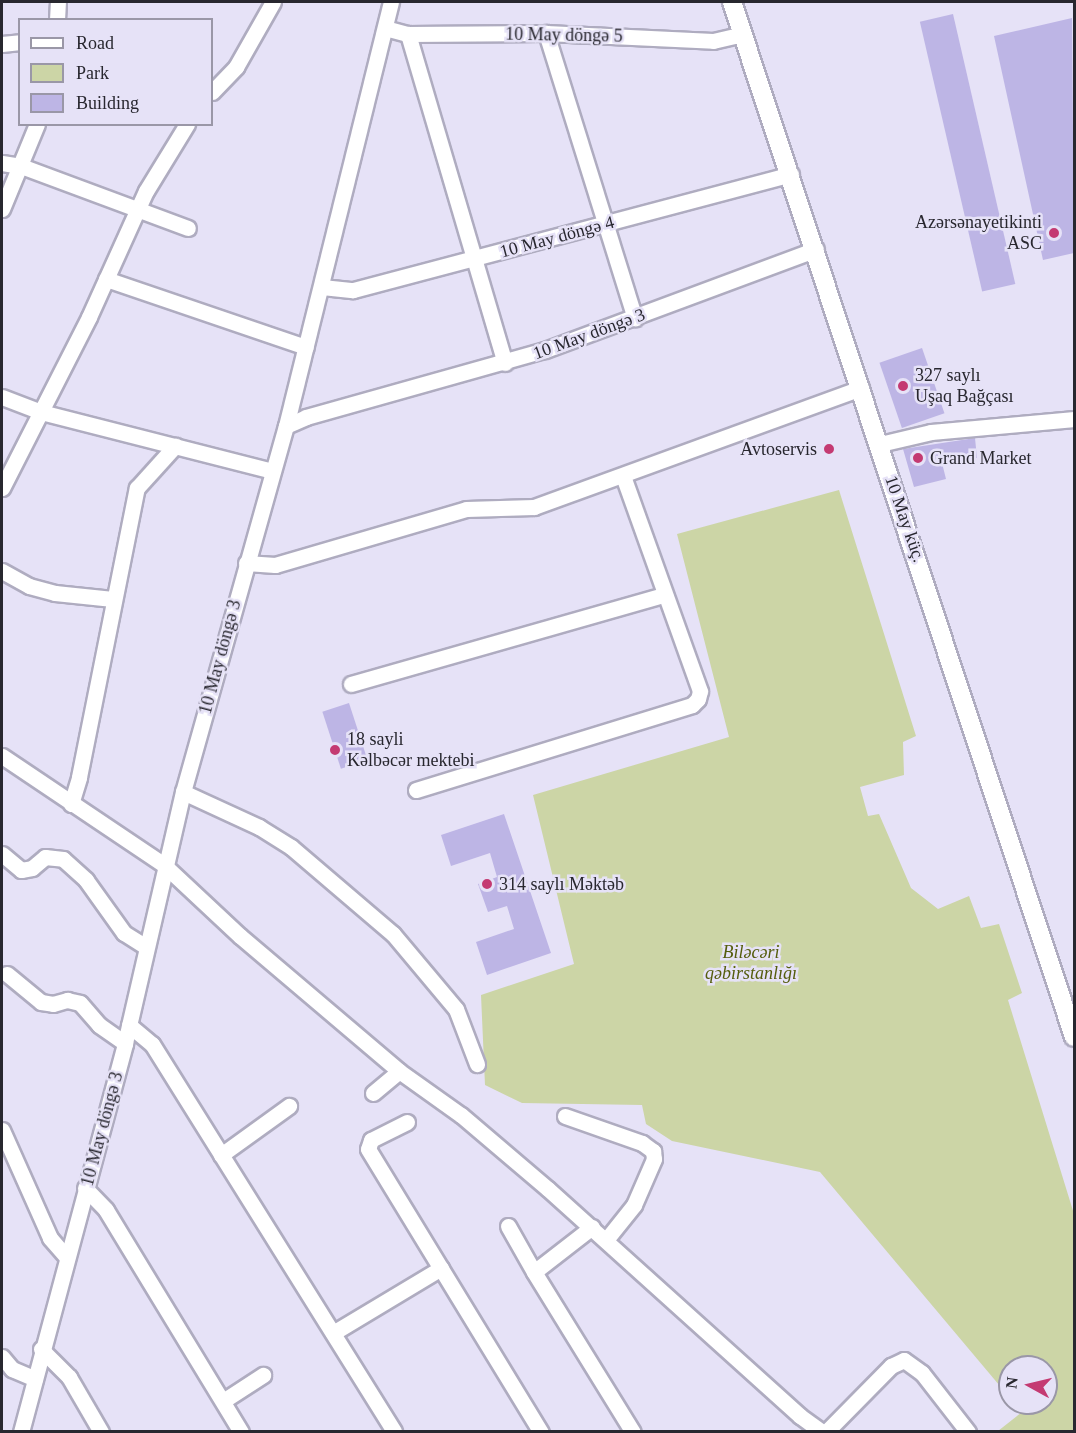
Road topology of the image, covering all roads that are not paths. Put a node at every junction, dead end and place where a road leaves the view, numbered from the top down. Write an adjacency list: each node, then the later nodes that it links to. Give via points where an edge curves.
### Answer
1 (58, 2): 5 (street)
2 (273, 2): 12 (street, via 236,67)
3 (391, 2): 6 (street)
4 (732, 2): 9 (main road, 10 May küç.)
5 (57, 18)
6 (385, 28): 8 (street, 10 May döngə 5); 25 (street)
7 (546, 33): 8 (street, 10 May döngə 5); 9 (street, 10 May döngə 5, via 713,41); 20 (street)
8 (408, 34): 23 (street)
9 (743, 34): 17 (main road, 10 May küç.)
10 (18, 42): 11 (street)
11 (2, 44)
12 (213, 91)
13 (36, 126): 16 (street)
14 (186, 126): 18 (street)
15 (2, 163): 16 (street)
16 (21, 166): 18 (street); 19 (street)
17 (791, 174): 20 (street, 10 May döngə 4); 22 (main road, 10 May küç.)
18 (138, 208): 21 (street); 24 (street)
19 (2, 209)
20 (604, 225): 23 (street, 10 May döngə 4); 26 (street)
21 (188, 228)
22 (816, 249): 26 (street, 10 May döngə 3); 29 (main road, 10 May küç.)
23 (477, 259): 25 (street, 10 May döngə 4, via 353,290); 28 (street)
24 (106, 279): 27 (street); 31 (street)
25 (322, 287): 27 (street)
26 (635, 318): 28 (street, 10 May döngə 3)
27 (306, 347): 33 (street)
28 (505, 363): 33 (street, 10 May döngə 3, via 306,417)
29 (861, 388): 34 (main road, 10 May küç.); 37 (street)
30 (2, 396): 31 (street)
31 (41, 412): 35 (street); 38 (street)
32 (1074, 419): 34 (street, via 931,432)
33 (286, 426): 36 (street, 10 May döngə 3)
34 (880, 444): 53 (main road, 10 May küç.)
35 (175, 446): 36 (street); 42 (street, via 137,488)
36 (272, 471): 39 (street, 10 May döngə 3)
37 (623, 476): 39 (street, via 534,507 466,509 275,565); 41 (street)
38 (2, 488)
39 (246, 563): 46 (street, 10 May döngə 3)
40 (2, 571): 42 (street, via 29,586 55,593)
41 (664, 596): 43 (street); 45 (street, via 700,691 692,705)
42 (113, 599): 47 (street, via 80,777)
43 (351, 684)
44 (2, 756): 47 (street)
45 (416, 790)
46 (183, 792): 49 (street, 10 May döngə 3); 55 (street, via 259,827 291,847 393,934 456,1009)
47 (71, 804): 49 (street)
48 (2, 854): 50 (street, via 21,870 32,868 45,857 63,859 86,880 124,933)
49 (164, 865): 50 (street, 10 May döngə 3); 56 (street, via 240,936)
50 (146, 947): 52 (street, 10 May döngə 3)
51 (7, 974): 54 (street, via 40,1002 80,1003 99,1024)
52 (129, 1025): 54 (street, 10 May döngə 3); 62 (street, via 152,1044)
53 (1074, 1037)
54 (125, 1043): 63 (street, 10 May döngə 3)
55 (477, 1064)
56 (399, 1071): 57 (street); 65 (street, via 461,1115)
57 (373, 1092)
58 (289, 1106): 62 (street)
59 (565, 1116): 66 (street, via 642,1143 653,1151 654,1158 634,1205)
60 (407, 1122): 68 (street, via 371,1140 368,1149)
61 (2, 1130): 67 (street, via 50,1238)
62 (221, 1155): 70 (street)
63 (86, 1188): 67 (street, 10 May döngə 3); 75 (street, via 106,1210)
64 (508, 1226): 69 (street)
65 (591, 1227): 66 (street); 69 (street)
66 (606, 1240): 82 (street, via 800,1416)
67 (65, 1255): 71 (street, 10 May döngə 3)
68 (441, 1268): 70 (street); 80 (street)
69 (534, 1272): 81 (street)
70 (333, 1333): 79 (street)
71 (41, 1349): 74 (street, 10 May döngə 3); 77 (street, via 69,1377)
72 (2, 1357): 74 (street, via 12,1369)
73 (263, 1375): 75 (street)
74 (35, 1379): 76 (street, 10 May döngə 3)
75 (223, 1401): 78 (street)
76 (21, 1431)
77 (101, 1431)
78 (241, 1431)
79 (394, 1431)
80 (541, 1431)
81 (633, 1431)
82 (824, 1431): 83 (street, via 891,1366 904,1360 922,1373)
83 (969, 1431)

